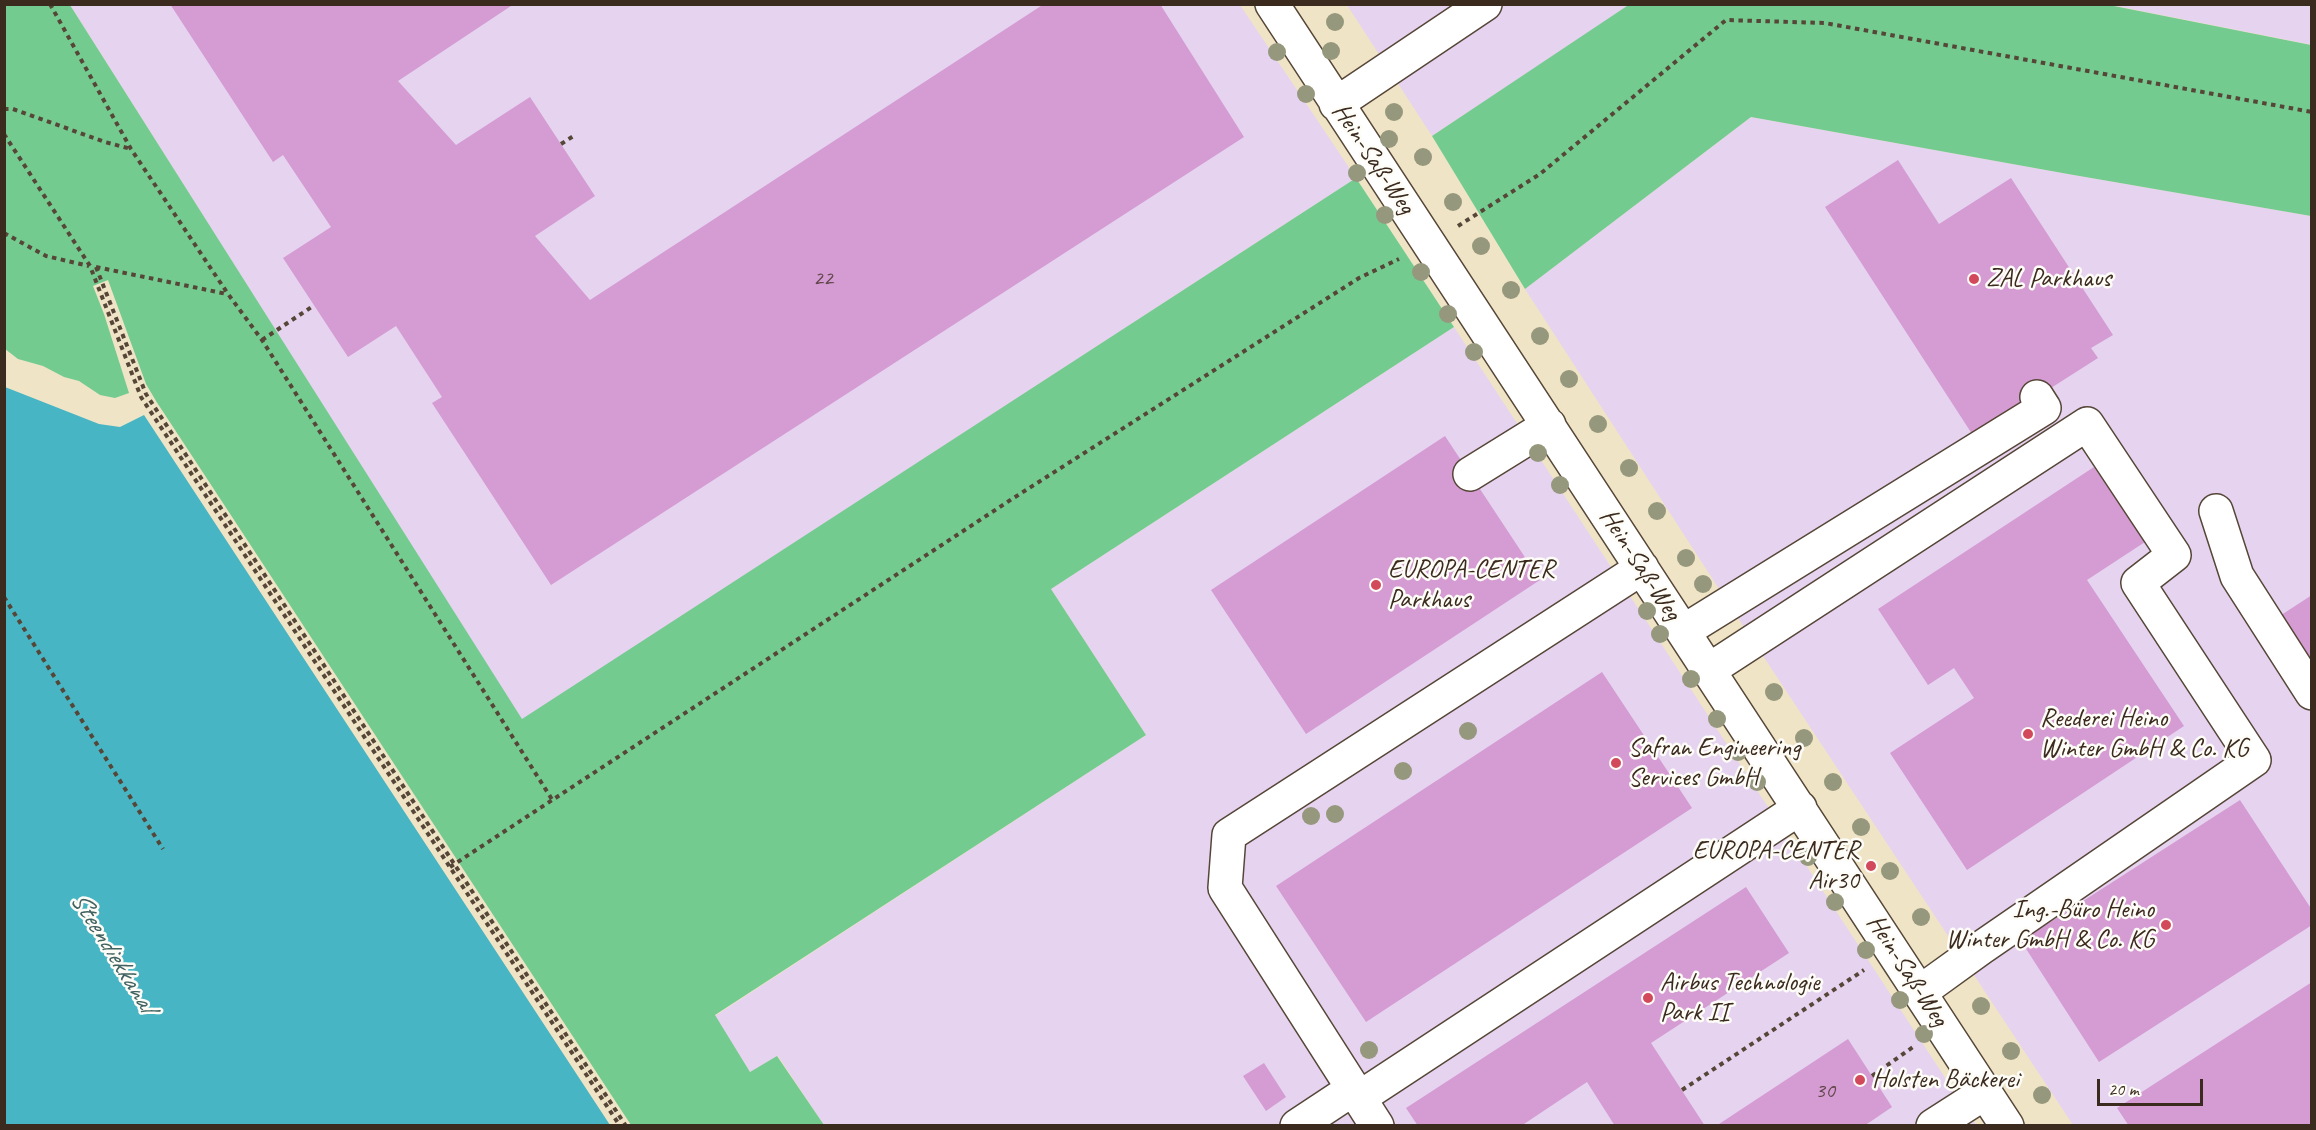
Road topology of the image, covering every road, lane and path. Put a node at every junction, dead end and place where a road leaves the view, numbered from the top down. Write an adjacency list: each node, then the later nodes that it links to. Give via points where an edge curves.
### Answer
1 (50, 4): 10 (path)
2 (1272, 4): 4 (street, Hein-Saß-Weg)
3 (1485, 4): 4 (street)
4 (1336, 104): 12 (street, Hein-Saß-Weg)
5 (4, 110): 10 (path, via 13,109)
6 (2312, 112): 12 (path, via 1826,23 1725,20 1540,174)
7 (4, 134): 13 (path)
8 (575, 135): 9 (path)
9 (561, 144)
10 (131, 149): 15 (path)
11 (4, 233): 13 (path, via 46,256)
12 (1431, 244): 19 (street, Hein-Saß-Weg); 27 (path, via 1359,278 1012,499)
13 (90, 266): 14 (path); 30 (path, via 141,397)
14 (96, 267): 15 (path); 40 (path, via 146,394)
15 (228, 294): 17 (path)
16 (313, 306): 17 (path)
17 (262, 340): 27 (path)
18 (2037, 397): 24 (street, via 2044,408)
19 (1549, 425): 20 (street); 22 (street, Hein-Saß-Weg)
20 (1470, 474)
21 (2216, 511): 26 (street, via 2237,576)
22 (1642, 568): 24 (street, Hein-Saß-Weg); 36 (street, via 1229,835 1225,888)
23 (4, 597): 29 (path)
24 (1684, 631): 25 (street, Hein-Saß-Weg)
25 (1709, 670): 28 (street, Hein-Saß-Weg); 32 (street, via 2087,424 2174,555 2138,583 2254,760)
26 (2312, 693)
27 (553, 801): 30 (path)
28 (1800, 808): 31 (street, Hein-Saß-Weg); 36 (street)
29 (163, 849)
30 (450, 867): 39 (path)
31 (1894, 951): 32 (street, Hein-Saß-Weg); 35 (path)
32 (1920, 992): 37 (street, Hein-Saß-Weg)
33 (1917, 1045): 34 (path)
34 (1872, 1076)
35 (1682, 1090)
36 (1364, 1091): 38 (street); 41 (street); 42 (street)
37 (1986, 1092): 43 (street); 44 (street, Hein-Saß-Weg)
38 (1302, 1124)
39 (620, 1125)
40 (626, 1125)
41 (1377, 1125)
42 (1402, 1125)
43 (1933, 1125)
44 (2007, 1125)

